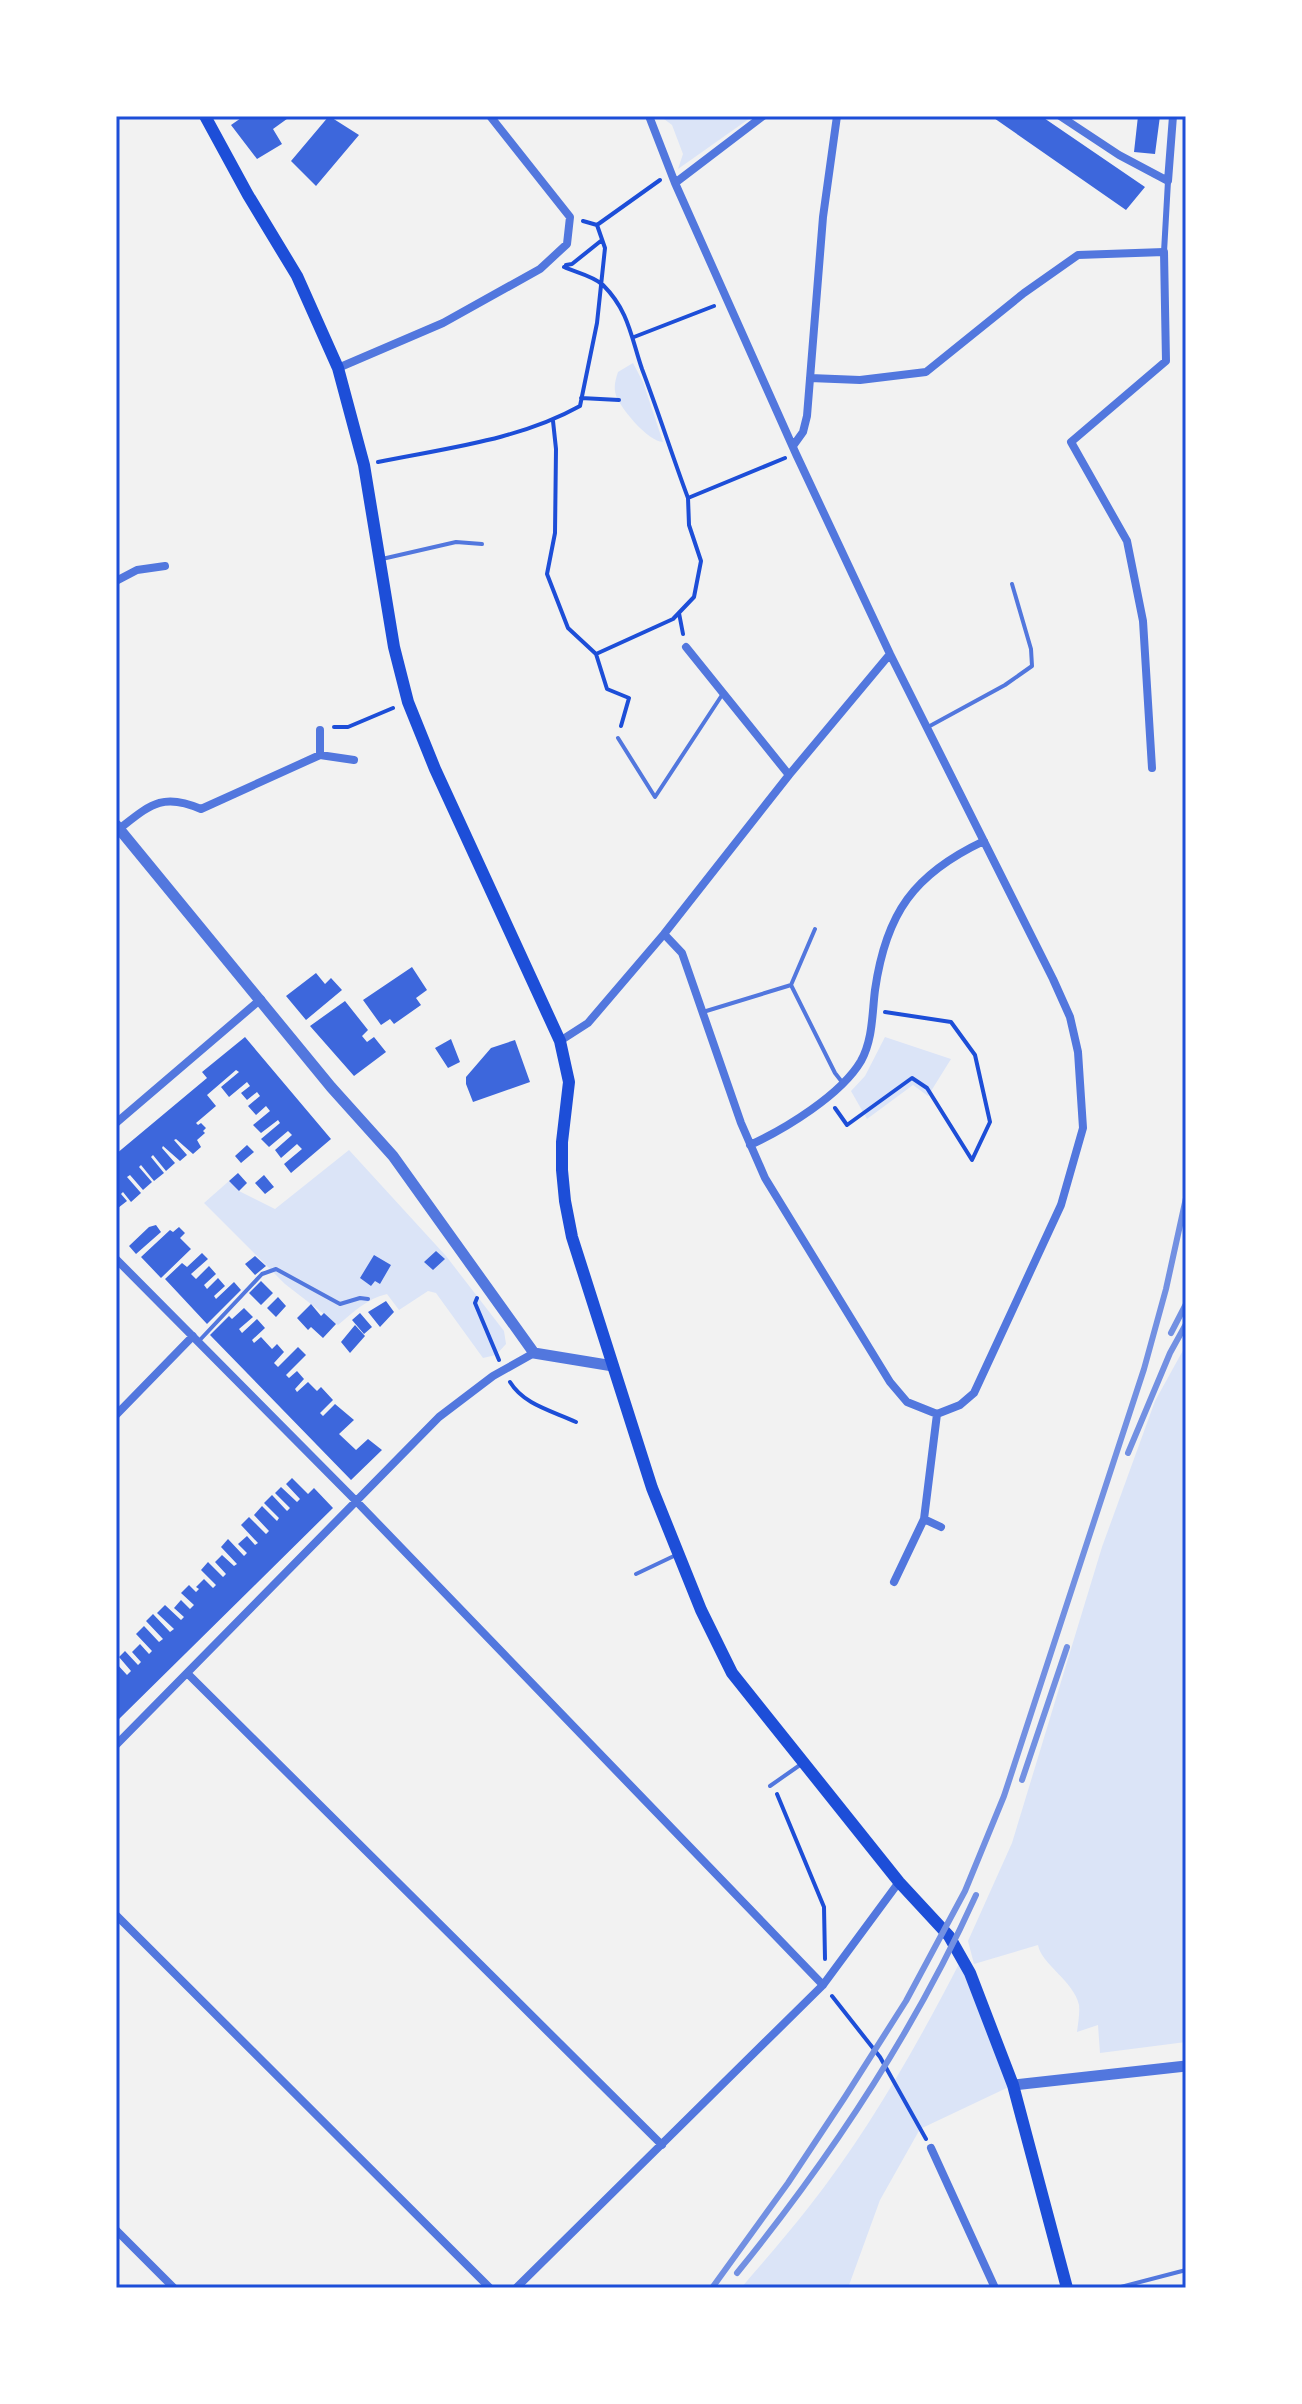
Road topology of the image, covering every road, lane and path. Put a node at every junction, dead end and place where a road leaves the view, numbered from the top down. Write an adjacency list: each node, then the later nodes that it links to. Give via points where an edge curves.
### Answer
1 (205, 116): 18 (main road, via 297,276)
2 (490, 116): 11 (street)
3 (649, 116): 8 (street)
4 (763, 116): 10 (street)
5 (837, 116): 19 (street)
6 (1060, 116): 9 (street)
7 (1173, 116): 9 (street)
8 (671, 172): 10 (street); 12 (path)
9 (1168, 181): 13 (street)
10 (675, 183): 16 (street)
11 (570, 217): 12 (path); 18 (street, via 567,244 540,269 443,323)
12 (597, 225): 15 (path, via 605,248)
13 (1164, 252): 19 (street, via 1078,255 926,372 860,380); 42 (street, via 1166,361 1071,442 1127,541 1143,621)
14 (562, 266): 15 (path)
15 (602, 283): 17 (path); 20 (path)
16 (728, 300): 17 (path); 23 (street)
17 (634, 337): 25 (path)
18 (338, 368): 24 (main road)
19 (810, 378): 23 (street, via 803,432)
20 (581, 398): 21 (path); 22 (path, via 580,406)
21 (619, 400)
22 (553, 421): 24 (path); 33 (path, via 555,533 547,574 568,628)
23 (794, 450): 25 (path); 34 (street)
24 (364, 465): 27 (main road)
25 (688, 498): 31 (path, via 689,525 701,561 694,597)
26 (482, 544): 27 (lane, via 456,542)
27 (379, 559): 36 (main road)
28 (165, 566): 29 (street, via 137,570)
29 (116, 581)
30 (1012, 584): 37 (lane, via 1032,666)
31 (679, 613): 32 (path); 33 (path)
32 (686, 647): 35 (street)
33 (596, 654): 39 (path, via 607,689 629,698)
34 (890, 654): 37 (street); 43 (street)
35 (722, 695): 39 (lane, via 655,797); 43 (street)
36 (408, 702): 38 (path, via 348,727); 52 (main road)
37 (926, 728): 45 (street)
38 (320, 730): 40 (street)
39 (618, 738)
40 (320, 755): 41 (street); 44 (street, via 201,809 166,800)
41 (354, 760)
42 (1152, 768)
43 (789, 775): 47 (street)
44 (118, 827): 49 (street)
45 (984, 841): 50 (street, via 942,864 901,908 881,958); 64 (street, via 1070,1017 1083,1128 1061,1205 974,1393)
46 (815, 929): 48 (lane)
47 (664, 934): 51 (street, via 682,953); 52 (street, via 588,1023)
48 (791, 985): 51 (lane); 53 (lane)
49 (261, 999): 55 (street); 58 (street, via 393,1156)
50 (873, 1010): 53 (street, via 867,1048); 54 (path, via 951,1022 975,1055 990,1122 972,1160 927,1088 912,1078 847,1125)
51 (703, 1012): 56 (street)
52 (560, 1041): 62 (main road, via 569,1082 562,1142 565,1201)
53 (842, 1082): 54 (street)
54 (826, 1097): 56 (street)
55 (116, 1123)
56 (750, 1145): 64 (street, via 890,1382 907,1402)
57 (116, 1259): 60 (street)
58 (486, 1287): 61 (street); 63 (path, via 475,1303)
59 (368, 1299): 60 (lane, via 340,1304 276,1269 262,1274)
60 (195, 1339): 65 (street); 67 (street)
61 (534, 1353): 62 (street); 63 (street)
62 (613, 1366): 70 (main road)
63 (503, 1370): 66 (path, via 517,1394); 67 (street, via 439,1417)
64 (937, 1414): 68 (street)
65 (116, 1415)
66 (576, 1422)
67 (357, 1502): 73 (street); 80 (street)
68 (924, 1519): 69 (street); 72 (street)
69 (941, 1527)
70 (678, 1554): 71 (lane); 75 (main road, via 732,1673)
71 (636, 1574)
72 (894, 1582)
73 (188, 1674): 74 (street); 83 (street)
74 (116, 1745)
75 (802, 1763): 76 (lane); 78 (main road)
76 (770, 1786)
77 (777, 1794): 80 (path, via 824,1907)
78 (899, 1882): 80 (street); 82 (main road, via 949,1936 966,1966)
79 (116, 1915): 88 (street)
80 (823, 1985): 83 (street); 84 (path, via 880,2057)
81 (1186, 2066): 82 (street)
82 (1013, 2085): 91 (main road)
83 (662, 2145): 89 (street)
84 (931, 2148): 90 (street)
85 (116, 2230): 87 (street)
86 (1186, 2270): 92 (lane)
87 (174, 2288)
88 (490, 2288)
89 (516, 2288)
90 (995, 2288)
91 (1067, 2288)
92 (1117, 2288)

